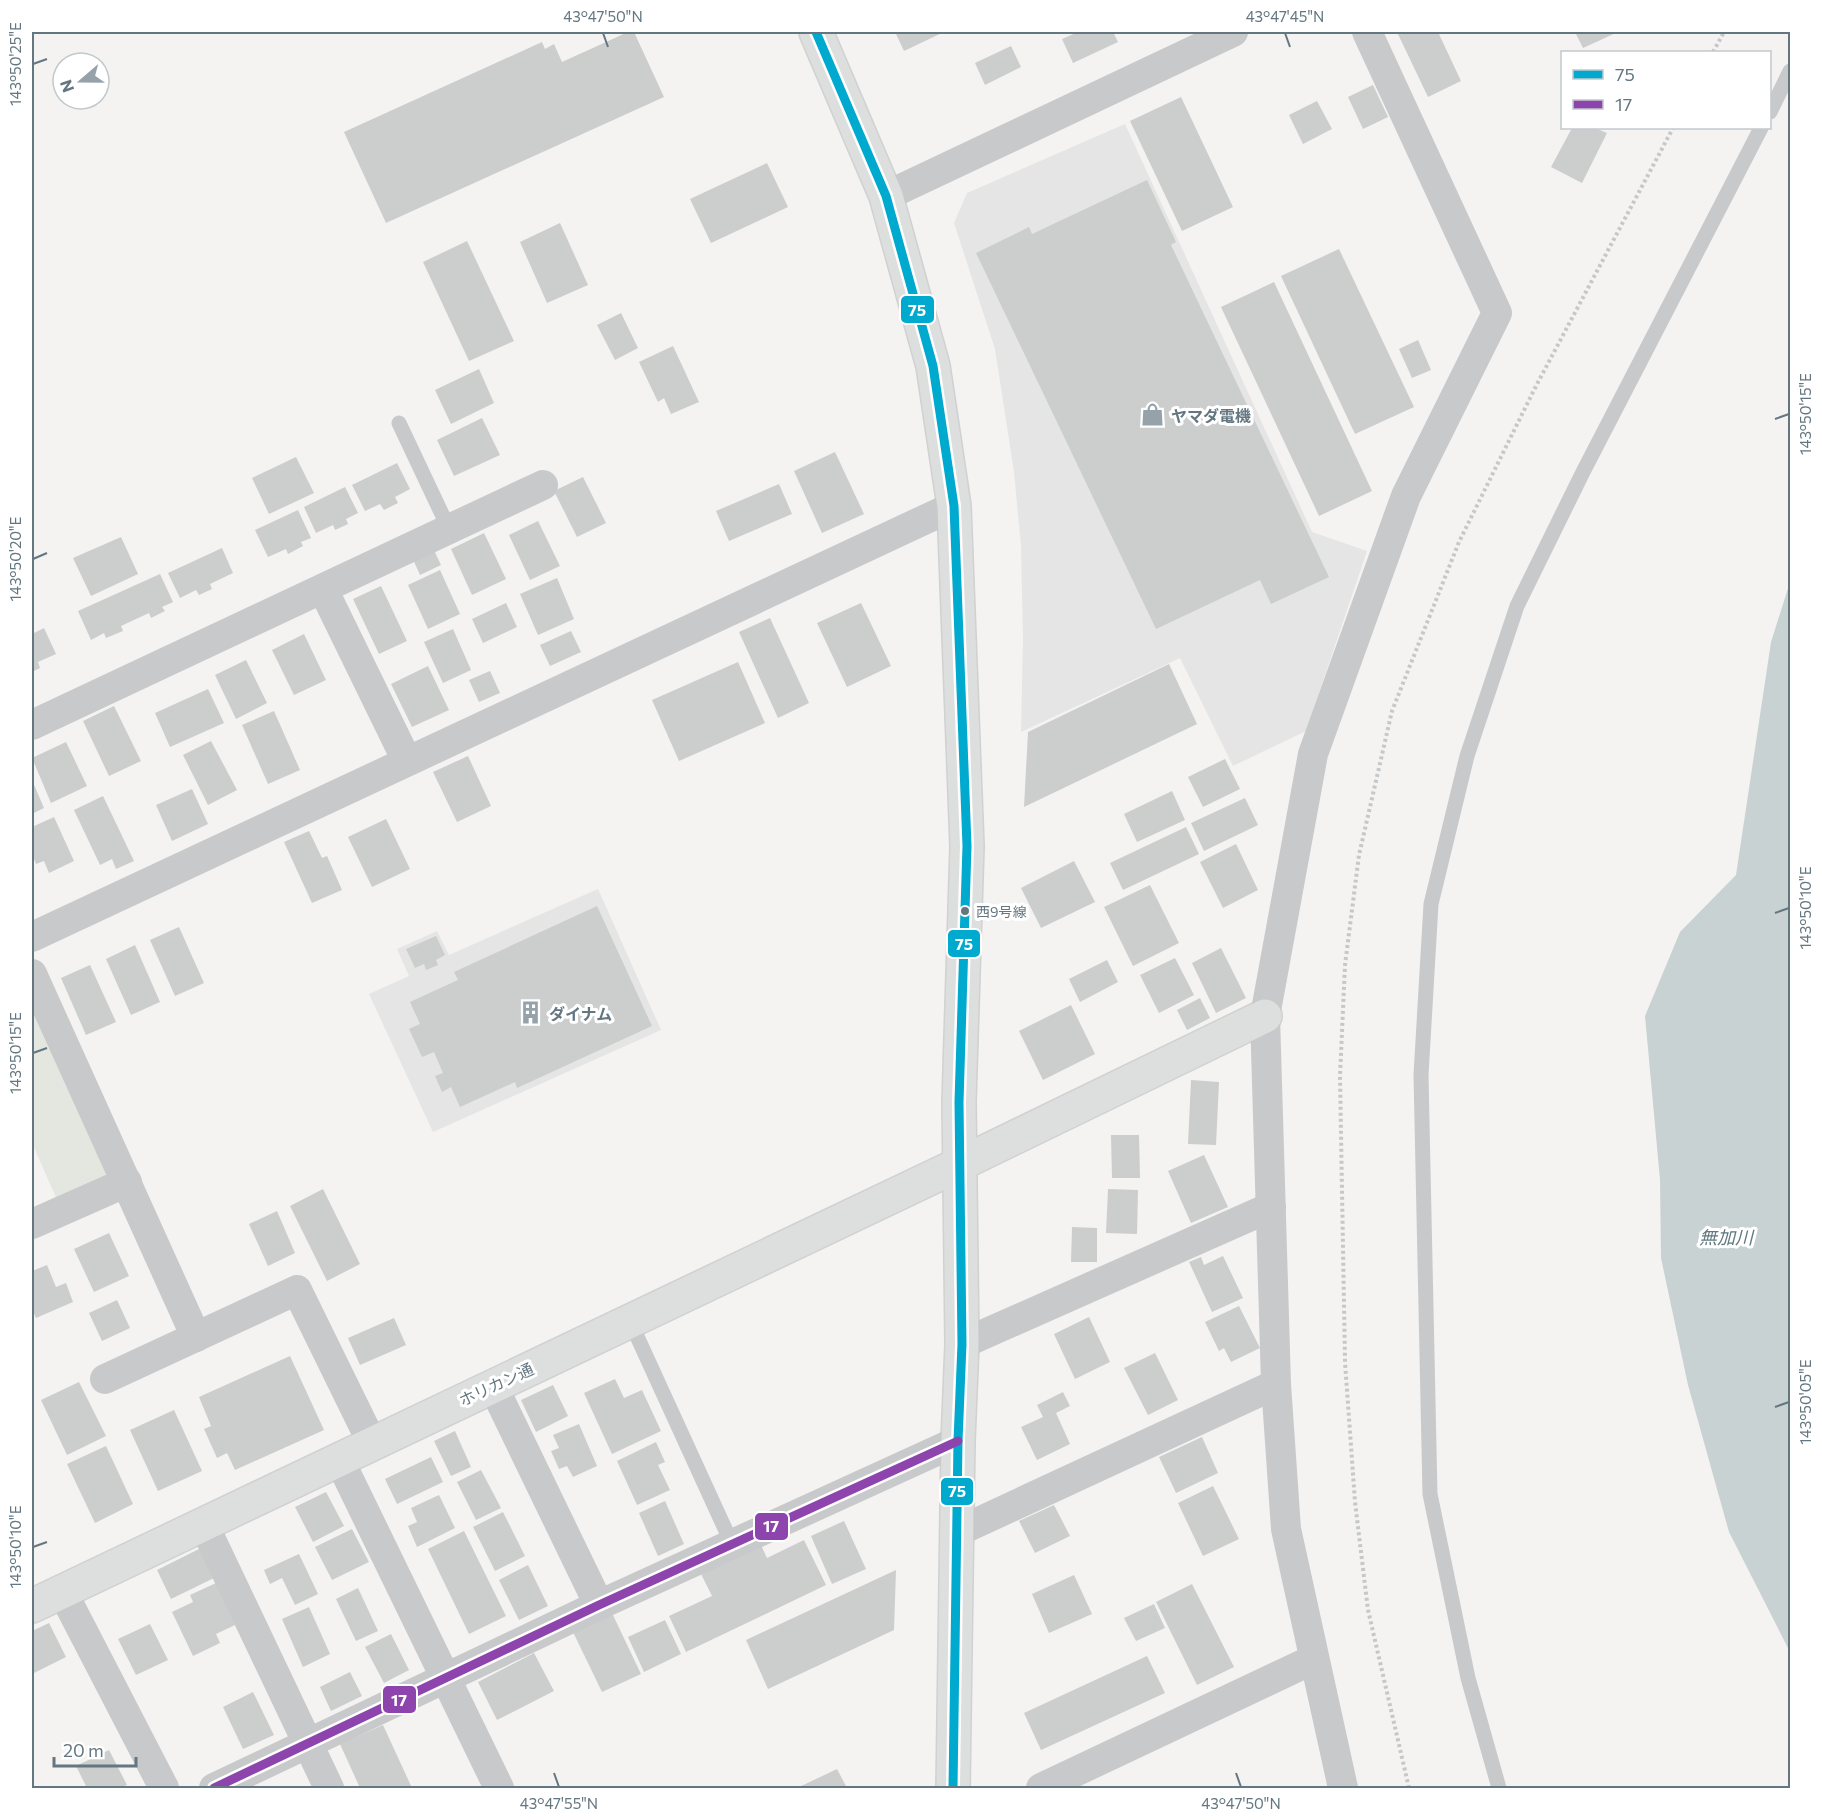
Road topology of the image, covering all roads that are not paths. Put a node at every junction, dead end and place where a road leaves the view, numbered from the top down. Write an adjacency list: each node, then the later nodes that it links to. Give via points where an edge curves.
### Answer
1 (816, 32): 7 (main road)
2 (1233, 32): 7 (street)
3 (1367, 32): 17 (street, via 1497,313 1406,496 1313,754)
4 (1791, 71): 5 (lane)
5 (1771, 110)
6 (1760, 129): 47 (lane, via 1517,606 1467,756 1431,904 1421,1075 1430,1494 1468,1678)
7 (886, 196): 10 (main road, via 933,366)
8 (399, 423): 11 (lane)
9 (543, 485): 11 (street)
10 (954, 506): 14 (street); 18 (main road, via 967,846)
11 (449, 529): 12 (street)
12 (323, 589): 13 (street); 14 (street)
13 (32, 725)
14 (407, 761): 15 (street)
15 (32, 937)
16 (32, 974): 19 (street)
17 (1265, 1016): 18 (main road); 20 (street)
18 (960, 1164): 22 (main road, ホリカン通); 24 (main road)
19 (127, 1182): 21 (street); 23 (street)
20 (1271, 1207): 24 (street); 26 (street)
21 (32, 1224)
22 (630, 1321): 27 (main road, ホリカン通); 33 (lane)
23 (196, 1337): 25 (street); 29 (street, via 297,1290)
24 (962, 1344): 28 (main road)
25 (105, 1378)
26 (1276, 1384): 32 (street); 37 (street, via 1286,1529)
27 (493, 1386): 29 (main road, ホリカン通); 35 (street)
28 (958, 1441): 32 (main road); 33 (street)
29 (372, 1443): 30 (main road, ホリカン通)
30 (339, 1459): 31 (main road, ホリカン通); 38 (street)
31 (203, 1523): 34 (main road, ホリカン通); 39 (street)
32 (957, 1532): 44 (main road)
33 (732, 1544): 35 (street)
34 (62, 1591): 36 (main road, ホリカン通); 40 (street)
35 (599, 1605): 38 (street)
36 (32, 1606)
37 (1314, 1659): 45 (street); 46 (street)
38 (445, 1678): 39 (street); 43 (street)
39 (308, 1744): 41 (street); 42 (street)
40 (164, 1788)
41 (214, 1788)
42 (329, 1788)
43 (499, 1788)
44 (953, 1788)
45 (1041, 1788)
46 (1343, 1788)
47 (1499, 1788)

